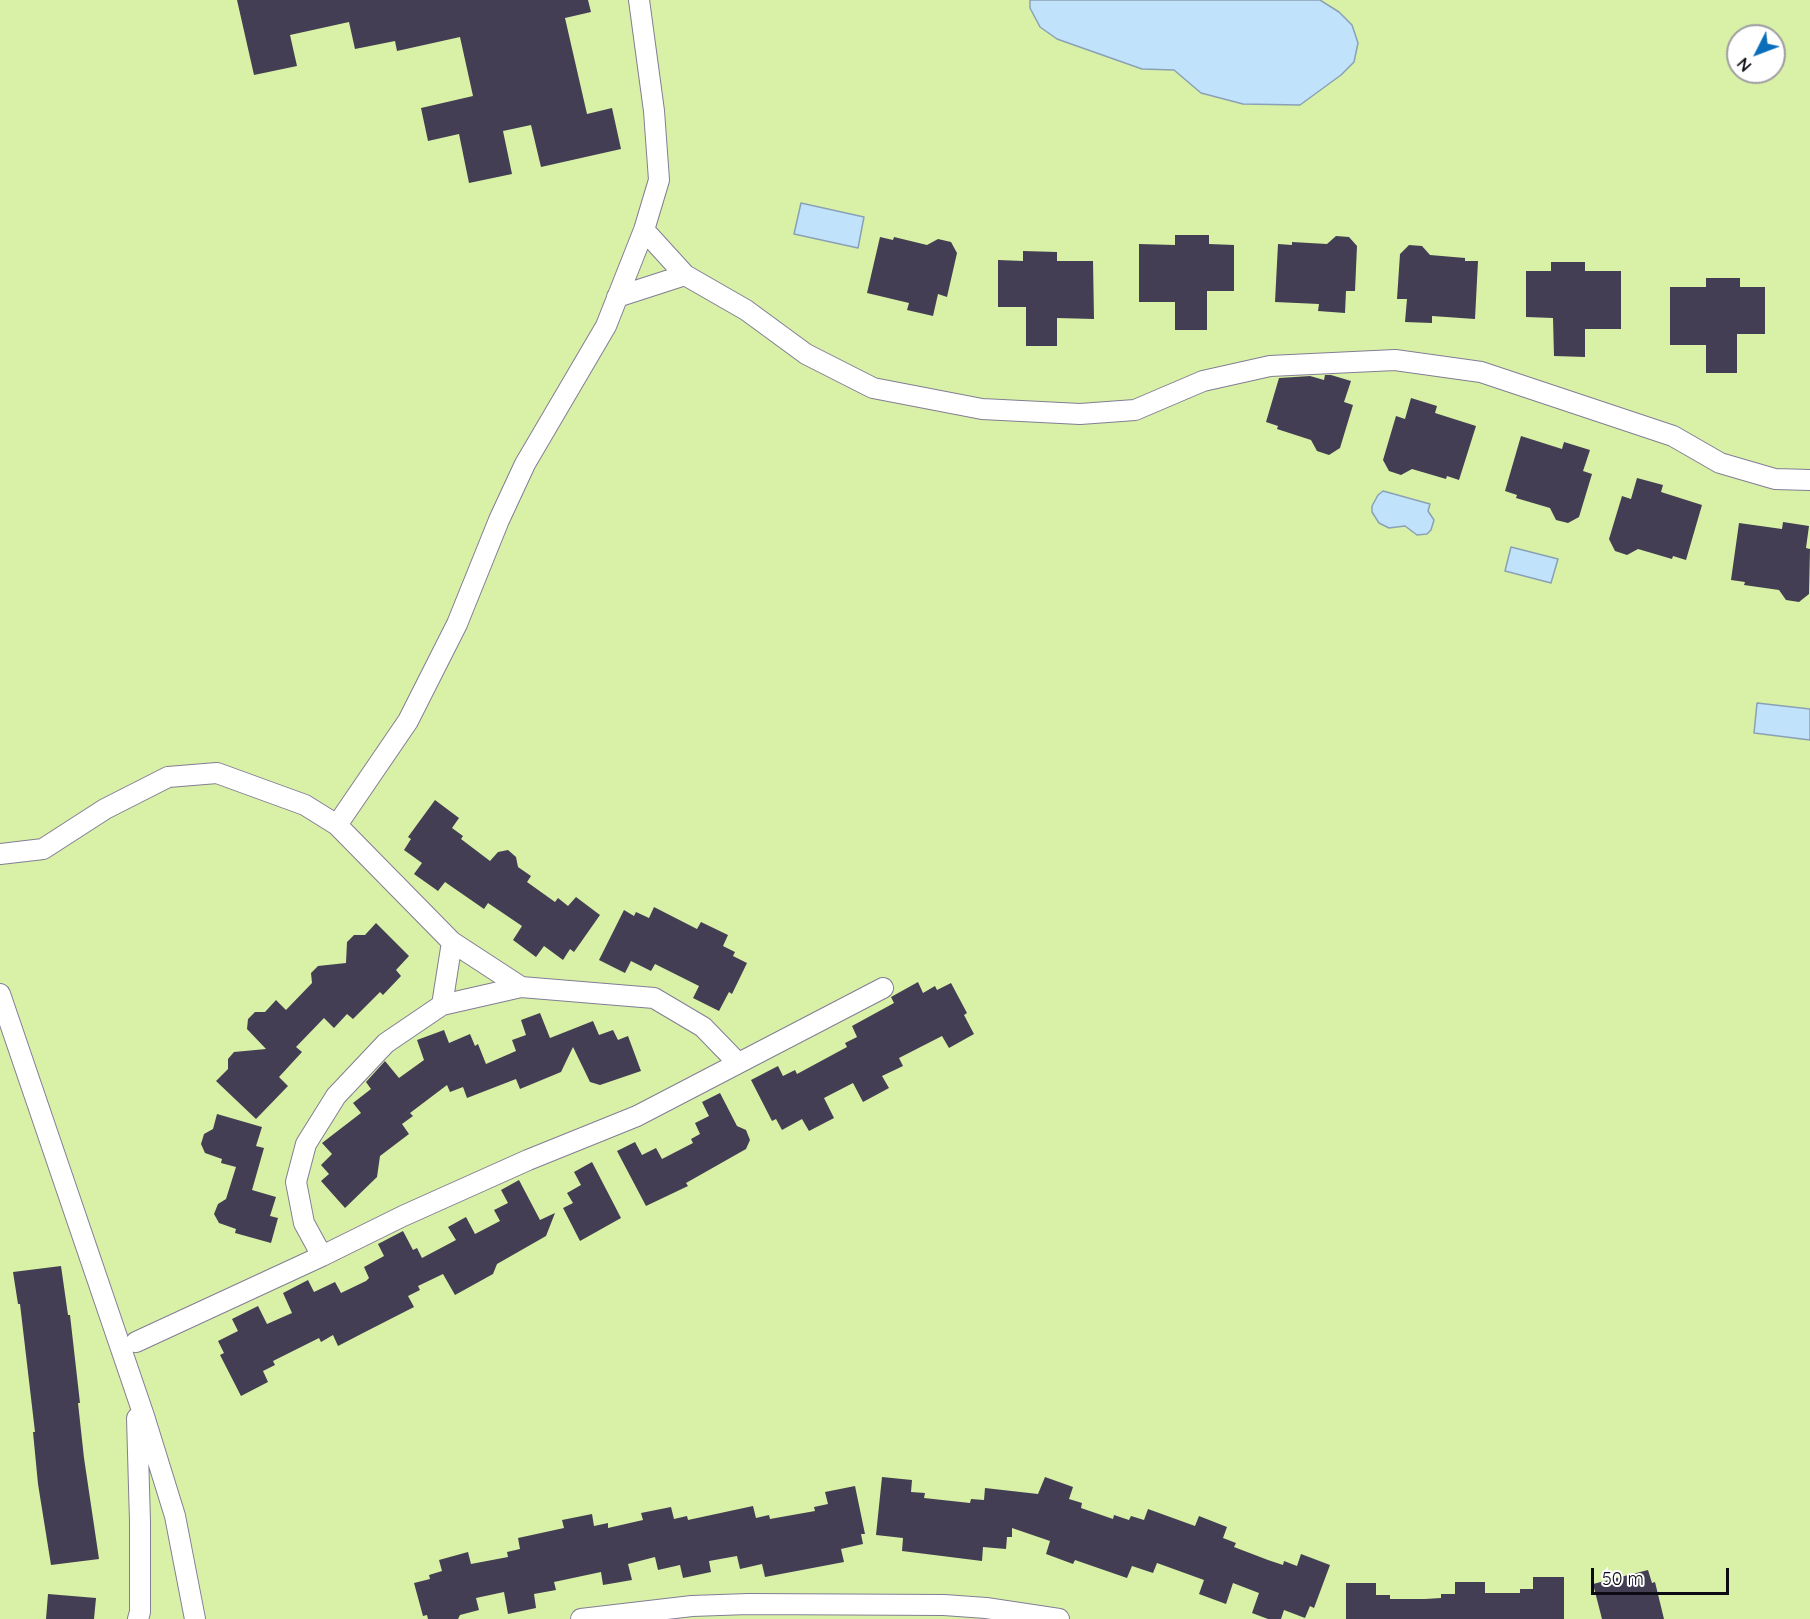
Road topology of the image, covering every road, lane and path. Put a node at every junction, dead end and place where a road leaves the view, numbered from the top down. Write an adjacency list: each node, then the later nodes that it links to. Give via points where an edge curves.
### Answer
1 (639, 0): 2 (street, via 659,180)
2 (644, 231): 3 (street); 4 (street)
3 (685, 275): 4 (street); 5 (street, via 746,310 806,354 873,388 982,409 1080,414 1135,410 1203,381 1270,366 1395,360 1481,372 1673,436 1720,463 1775,479)
4 (617, 297): 6 (street, via 606,326 525,464 457,624 408,721)
5 (1810, 480)
6 (337, 825): 7 (street, via 305,805 218,774 168,777 105,809 43,849); 8 (street)
7 (0, 854)
8 (452, 942): 9 (street); 12 (street)
9 (521, 987): 12 (street); 13 (street, via 654,998 703,1027)
10 (884, 988): 13 (street)
11 (0, 994): 16 (street)
12 (442, 1005): 14 (street, via 386,1043 336,1096 306,1144 296,1182 304,1223)
13 (737, 1062): 14 (street, via 637,1116 528,1160)
14 (322, 1256): 15 (street)
15 (136, 1341)
16 (137, 1395): 18 (street); 19 (street, via 174,1516)
17 (737, 1612): 20 (street, via 636,1611); 21 (street, via 944,1605)
18 (138, 1619)
19 (195, 1619)
20 (581, 1619)
21 (1059, 1619)

